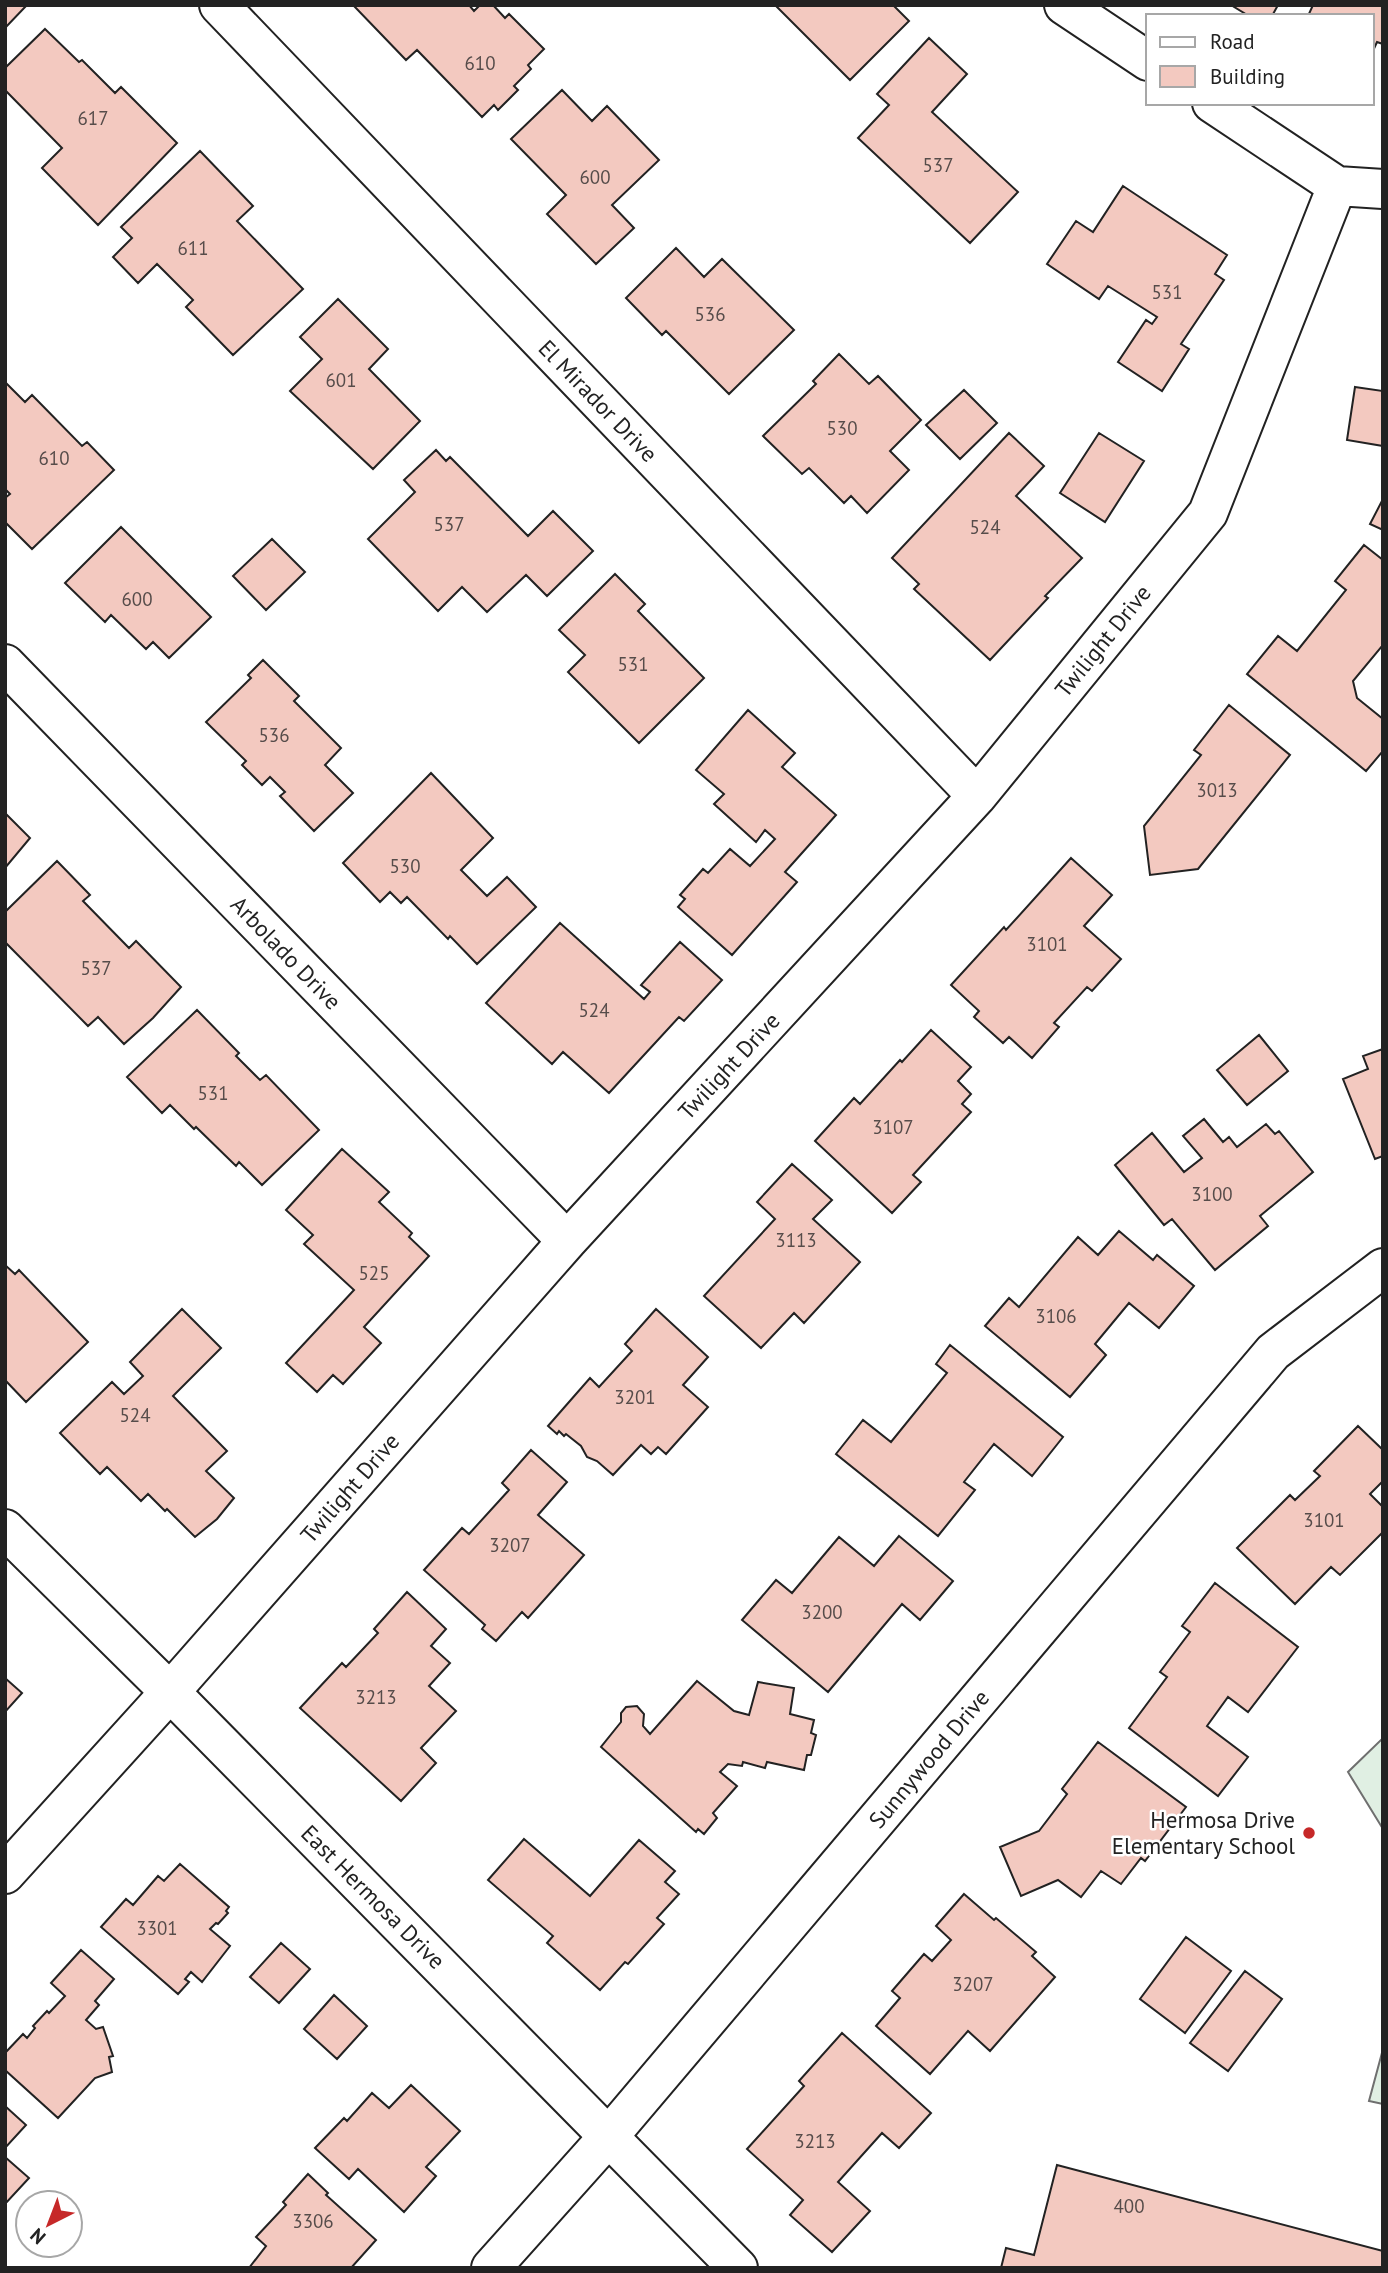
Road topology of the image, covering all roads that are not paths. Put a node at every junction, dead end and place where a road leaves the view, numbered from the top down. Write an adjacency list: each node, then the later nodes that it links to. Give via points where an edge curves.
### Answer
1 (219, 5): 8 (street, El Mirador Drive)
2 (1064, 5): 3 (street)
3 (1146, 60)
4 (1216, 105): 5 (street)
5 (1337, 186): 6 (street); 8 (street, Twilight Drive, via 1208,513)
6 (1383, 189)
7 (5, 664): 9 (street, Arbolado Drive)
8 (977, 796): 9 (street, Twilight Drive)
9 (568, 1241): 12 (street, Twilight Drive)
10 (1383, 1268): 14 (street, Sunnywood Drive, via 1273,1352)
11 (5, 1529): 12 (street, East Hermosa Drive)
12 (170, 1692): 13 (street, Twilight Drive); 14 (street, East Hermosa Drive)
13 (5, 1874)
14 (609, 2136): 15 (street, Sunnywood Drive); 16 (street, East Hermosa Drive)
15 (491, 2268)
16 (738, 2268)

